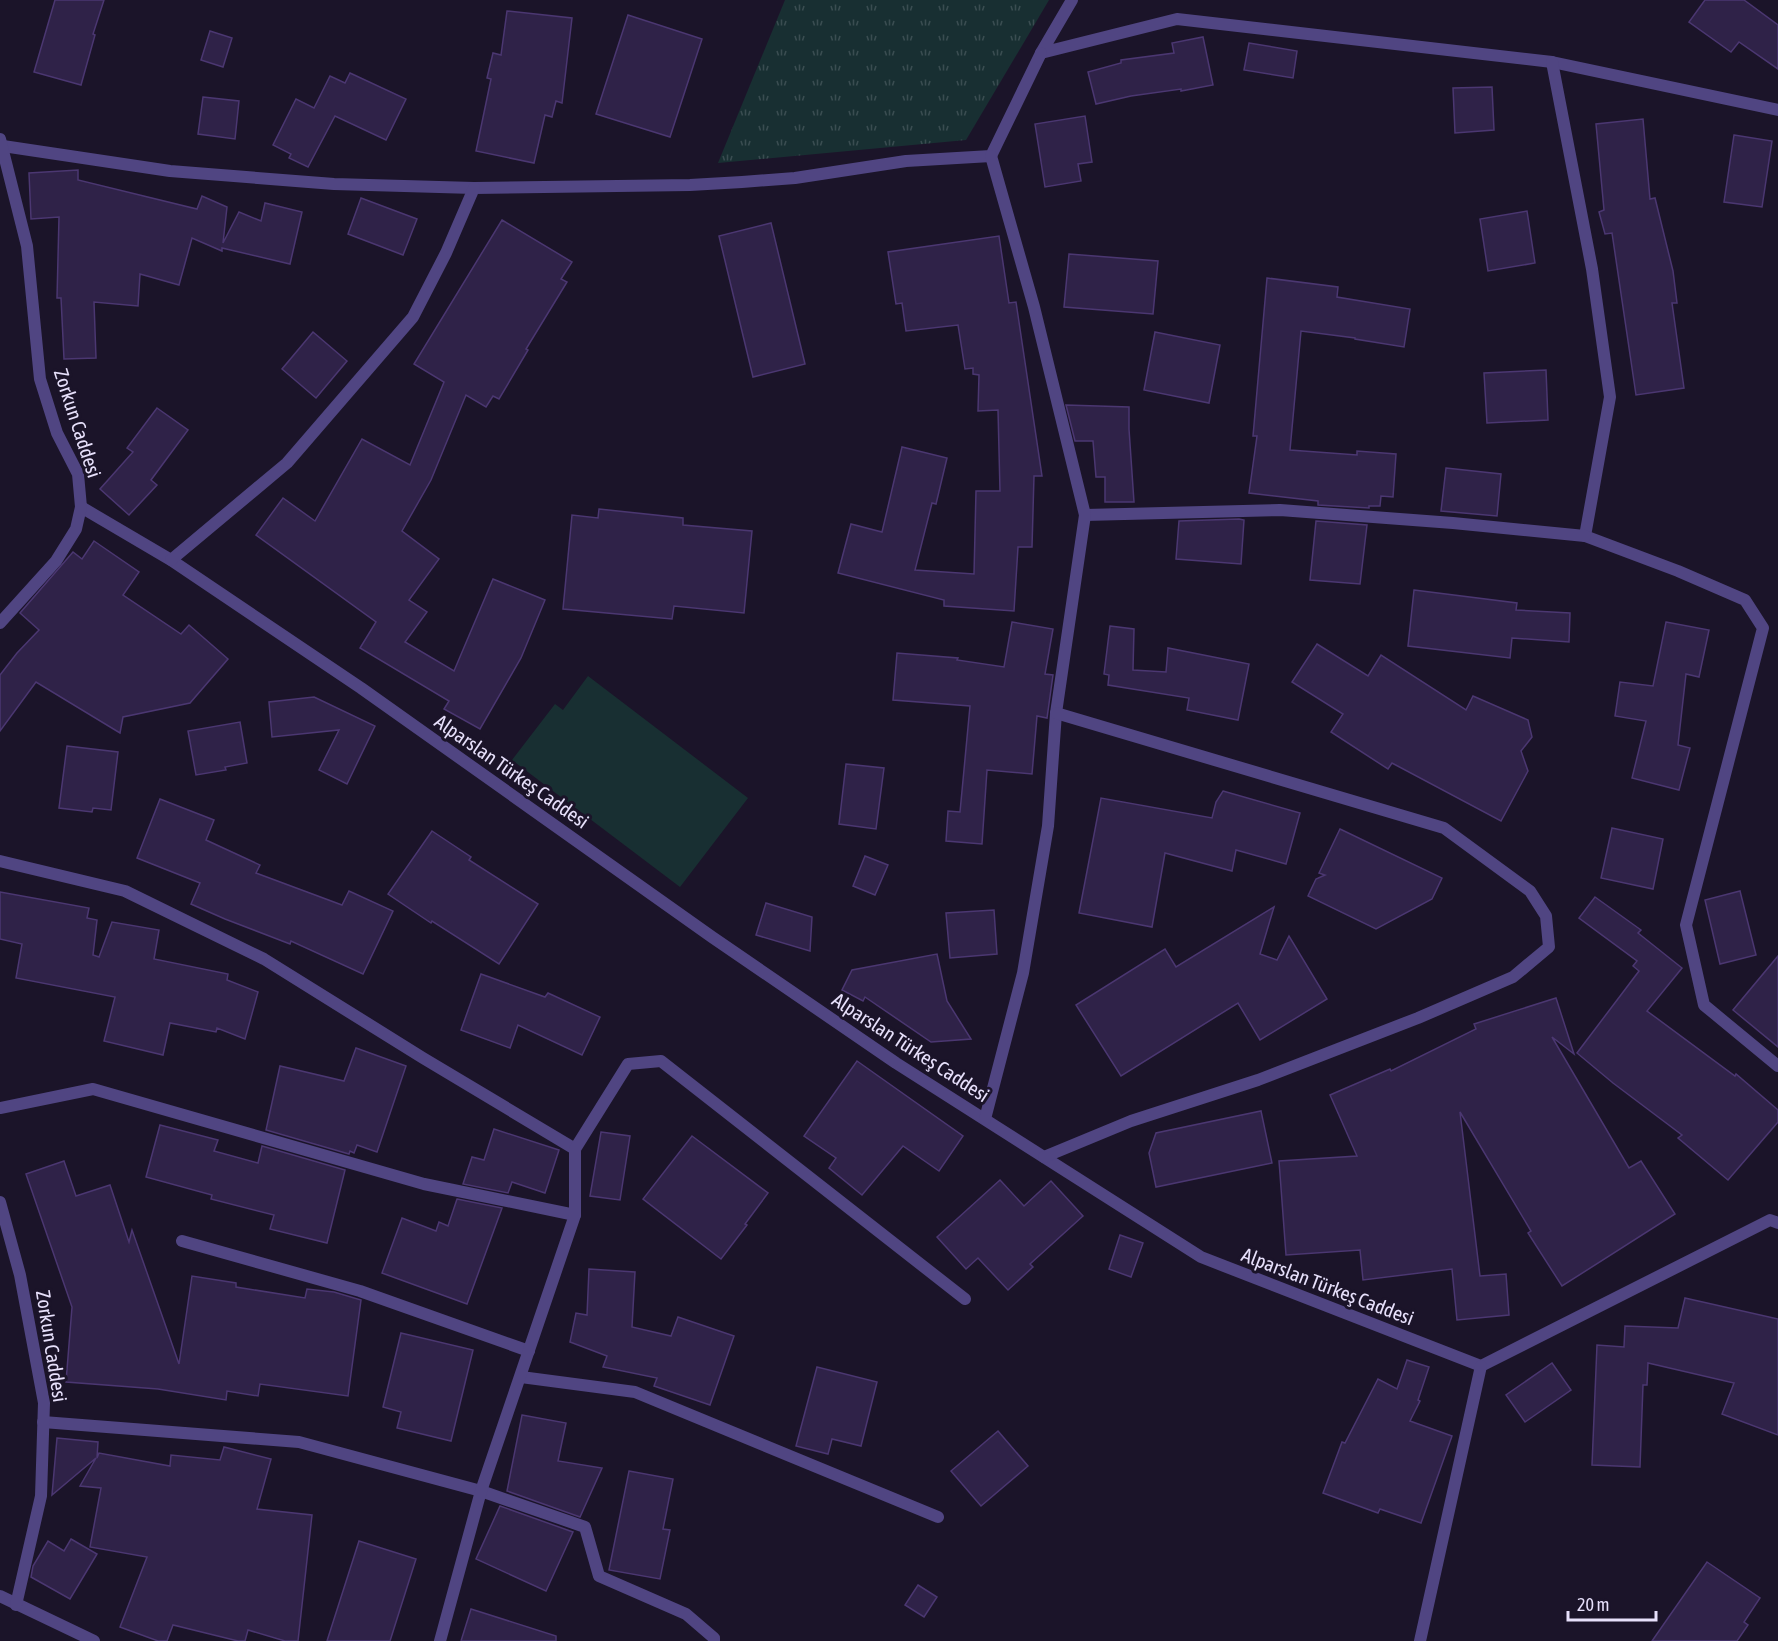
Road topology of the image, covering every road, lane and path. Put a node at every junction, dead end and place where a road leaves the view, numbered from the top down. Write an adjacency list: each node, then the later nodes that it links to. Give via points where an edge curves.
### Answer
1 (1072, 0): 2 (street)
2 (1041, 53): 3 (street, via 1177,19); 6 (street)
3 (1552, 62): 4 (street); 10 (street, via 1592,269 1610,397)
4 (1778, 110)
5 (2, 143): 7 (street, via 171,171 334,184); 8 (street, Zorkun Caddesi, via 27,246 40,379 57,434 78,474)
6 (991, 156): 7 (street, via 906,161 742,182); 9 (street, via 1034,307)
7 (474, 188): 11 (street, via 413,317 287,463)
8 (81, 507): 11 (street, Alparslan Türkeş Caddesi); 12 (street, Zorkun Caddesi, via 76,529 56,561)
9 (1085, 515): 10 (street, via 1280,510); 13 (street)
10 (1585, 536): 15 (street, via 1745,600 1763,628 1686,925 1704,1005)
11 (171, 560): 17 (street, Alparslan Türkeş Caddesi, via 362,688 722,944)
12 (0, 623)
13 (1056, 713): 17 (street, via 1047,838 1023,973); 19 (street, via 1444,828 1530,891 1546,916 1549,947 1513,978 1418,1018 1258,1080 1131,1121)
14 (0, 861): 18 (street, via 125,891 264,959)
15 (1778, 1066)
16 (0, 1108): 22 (street, via 93,1089 424,1184)
17 (985, 1119): 19 (street, Alparslan Türkeş Caddesi)
18 (575, 1149): 22 (street); 25 (street, via 628,1064 661,1061)
19 (1044, 1157): 27 (street, Alparslan Türkeş Caddesi, via 1201,1257)
20 (0, 1202): 29 (street, Zorkun Caddesi, via 20,1275 44,1403)
21 (1778, 1209): 23 (street)
22 (576, 1215): 26 (street)
23 (1774, 1221): 27 (street)
24 (182, 1241): 26 (street, via 360,1291)
25 (965, 1299)
26 (529, 1351): 28 (street)
27 (1481, 1366): 37 (street)
28 (521, 1377): 30 (street); 31 (street, via 635,1392)
29 (43, 1422): 30 (street, via 299,1442); 33 (street, Zorkun Caddesi, via 41,1496)
30 (480, 1491): 35 (street); 36 (street, via 585,1527 598,1576 686,1614)
31 (938, 1517)
32 (0, 1596): 33 (street)
33 (16, 1605): 34 (street)
34 (94, 1641)
35 (440, 1641)
36 (714, 1641)
37 (1420, 1641)

